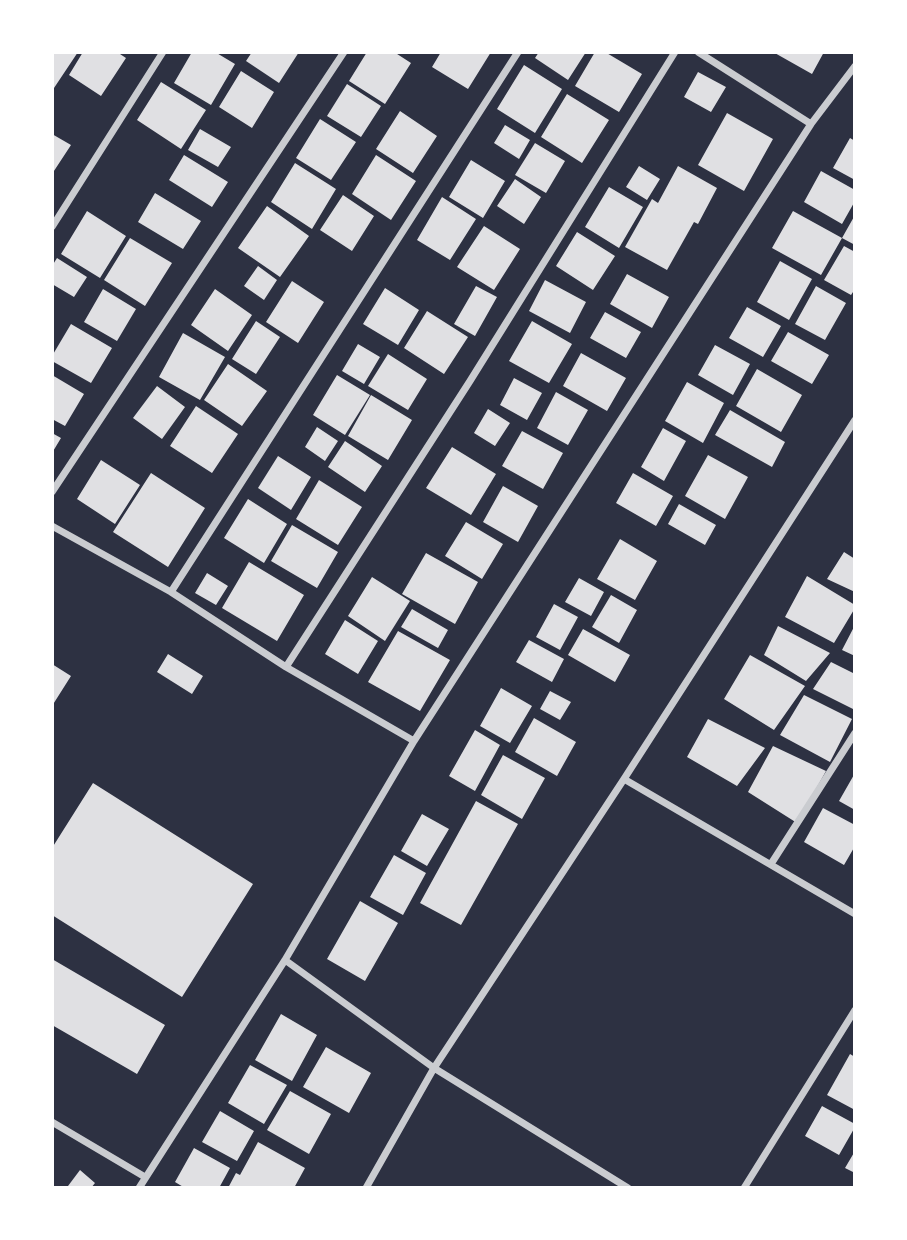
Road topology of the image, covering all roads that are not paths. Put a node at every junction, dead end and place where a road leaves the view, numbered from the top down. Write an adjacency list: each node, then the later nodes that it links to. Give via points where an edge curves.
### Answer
1 (163, 52): 8 (street)
2 (344, 52): 10 (street)
3 (518, 52): 12 (street)
4 (675, 52): 13 (street)
5 (698, 52): 7 (street)
6 (855, 66): 7 (street)
7 (811, 124): 15 (street)
8 (52, 227)
9 (855, 420): 16 (street)
10 (52, 492)
11 (52, 526): 12 (street)
12 (171, 592): 13 (street)
13 (286, 667): 15 (street)
14 (855, 733): 17 (street)
15 (414, 741): 19 (street)
16 (624, 779): 17 (street); 21 (street)
17 (771, 864): 18 (street)
18 (855, 914)
19 (285, 960): 21 (street); 23 (street)
20 (855, 1010): 27 (street)
21 (434, 1068): 25 (street); 26 (street)
22 (52, 1122): 23 (street)
23 (145, 1177): 24 (street)
24 (139, 1188)
25 (366, 1188)
26 (628, 1188)
27 (744, 1188)

